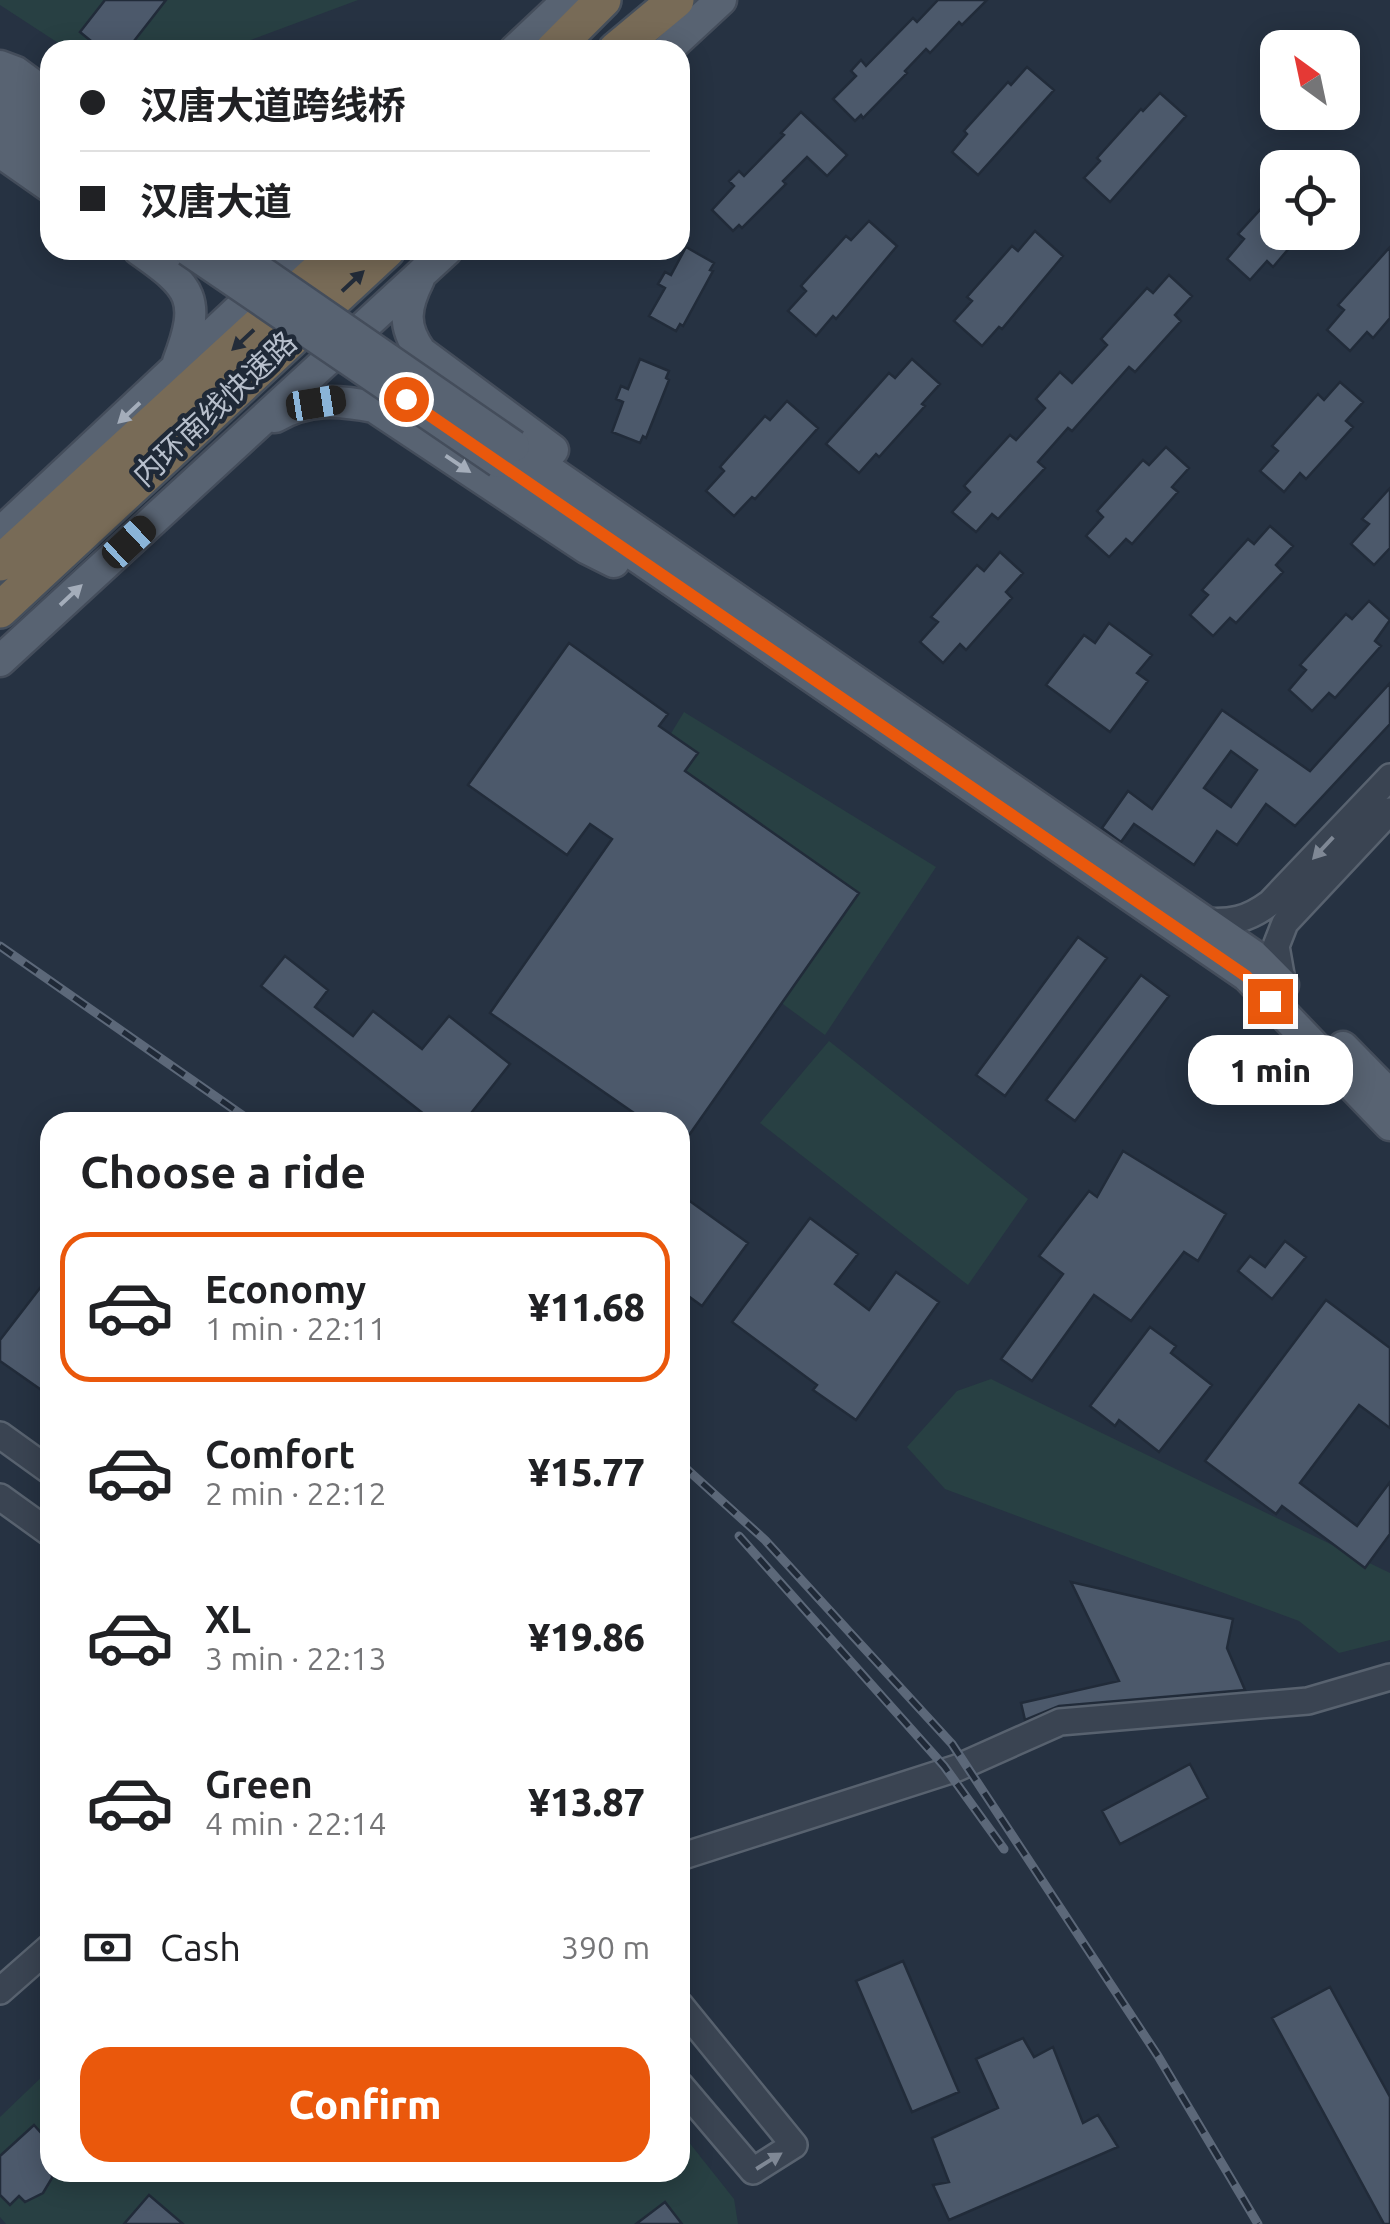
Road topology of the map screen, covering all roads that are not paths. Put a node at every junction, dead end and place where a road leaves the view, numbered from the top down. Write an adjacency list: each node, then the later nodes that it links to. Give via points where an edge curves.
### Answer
1 (568, 0): 5 (main road)
2 (603, 0): 6 (highway)
3 (676, 0): 7 (highway)
4 (721, 0): 8 (main road)
5 (526, 40)
6 (563, 40)
7 (628, 40)
8 (677, 40)
9 (0, 66): 11 (main road)
10 (0, 89): 12 (main road)
11 (40, 90)
12 (40, 117)
13 (0, 120): 14 (main road)
14 (40, 149)
15 (0, 152): 16 (main road)
16 (40, 180)
17 (239, 260): 23 (main road, via 236,278 217,288 197,289)
18 (244, 260): 29 (main road, bridge)
19 (291, 260): 26 (main road)
20 (329, 260): 31 (highway, 内环南线快速路, one-way to 31)
21 (376, 260): 33 (highway, 内环南线快速路, one-way to 21)
22 (437, 260): 24 (main road)
23 (182, 263): 26 (main road, via 192,304); 29 (main road, bridge)
24 (423, 272): 25 (main road, via 406,323); 28 (main road)
25 (421, 352): 27 (main road, via 402,347 377,355 362,372 362,389); 32 (main road, via 622,500)
26 (175, 369): 30 (main road, one-way to 30)
27 (374, 408): 28 (main road, via 337,400 294,406); 32 (main road, one-way to 32, via 586,548)
28 (246, 433): 34 (main road, one-way to 28)
29 (506, 454): 32 (main road)
30 (0, 533)
31 (0, 563)
32 (694, 586): 37 (main road); 40 (main road, via 1246,976)
33 (0, 610)
34 (0, 661)
35 (1390, 777): 37 (street, one-way to 37, via 1252,917)
36 (1390, 812): 38 (street, via 1286,924 1276,946)
37 (1203, 921): 38 (main road, via 1253,955)
38 (1283, 986): 39 (main road)
39 (1390, 1095)
40 (1390, 1125)
41 (0, 1435): 42 (street)
42 (40, 1463)
43 (0, 1497): 44 (street)
44 (40, 1526)
45 (1390, 1677): 46 (street, via 1308,1701 1060,1722 957,1768)
46 (690, 1853)
47 (40, 1956): 48 (street)
48 (0, 1991)
49 (690, 2017): 50 (street, one-way to 49, via 753,2171 794,2145)
50 (690, 2097)

